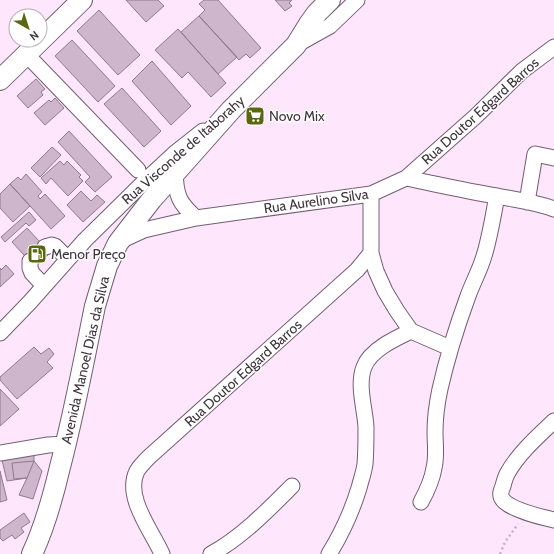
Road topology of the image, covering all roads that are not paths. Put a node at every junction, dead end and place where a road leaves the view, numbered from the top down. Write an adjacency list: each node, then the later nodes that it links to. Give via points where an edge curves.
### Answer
1 (82, 0): 6 (main road)
2 (330, 0): 4 (main road, Rua Visconde de Itaborahy, via 317,13)
3 (357, 0): 4 (street, via 330,26)
4 (296, 45): 8 (main road, Rua Visconde de Itaborahy)
5 (554, 47): 12 (street, Rua Doutor Edgard Barros, via 522,71)
6 (26, 54): 7 (main road); 10 (street)
7 (0, 80)
8 (231, 110): 11 (main road, Avenida Manoel Dias da Silva); 21 (street, Rua Visconde de Itaborahy, via 174,154)
9 (554, 158): 15 (street, via 535,154)
10 (138, 170)
11 (175, 172): 17 (street, via 180,200 186,210); 18 (main road, Avenida Manoel Dias da Silva)
12 (406, 178): 13 (street, Rua Aurelino Silva); 14 (street)
13 (371, 194): 17 (street, Rua Aurelino Silva); 20 (street)
14 (497, 196): 15 (street); 26 (street, via 484,258)
15 (527, 202): 16 (street)
16 (554, 209)
17 (196, 218): 18 (street, Rua Aurelino Silva, via 144,230)
18 (118, 243): 28 (main road, Avenida Manoel Dias da Silva, via 107,266 95,306)
19 (45, 247): 21 (street, via 55,246)
20 (371, 253): 24 (street, via 385,291); 34 (street, Rua Doutor Edgard Barros, via 357,270 141,465 136,473 133,491)
21 (68, 258): 23 (street, Rua Visconde de Itaborahy)
22 (30, 261): 23 (street, via 32,273)
23 (44, 286): 25 (street, Rua Visconde de Itaborahy)
24 (411, 331): 26 (street); 36 (street, via 379,349 364,366 362,388 366,434 365,465 348,519)
25 (0, 333)
26 (450, 348): 31 (street, via 436,413 434,468 431,483)
27 (554, 421): 32 (street, via 516,460 500,493 501,498 509,505)
28 (66, 444): 29 (street); 33 (main road, Avenida Manoel Dias da Silva, via 49,513)
29 (0, 453)
30 (292, 486): 35 (street, via 264,514 221,549)
31 (421, 502)
32 (554, 520)
33 (32, 554)
34 (162, 554)
35 (211, 554)
36 (329, 554)

